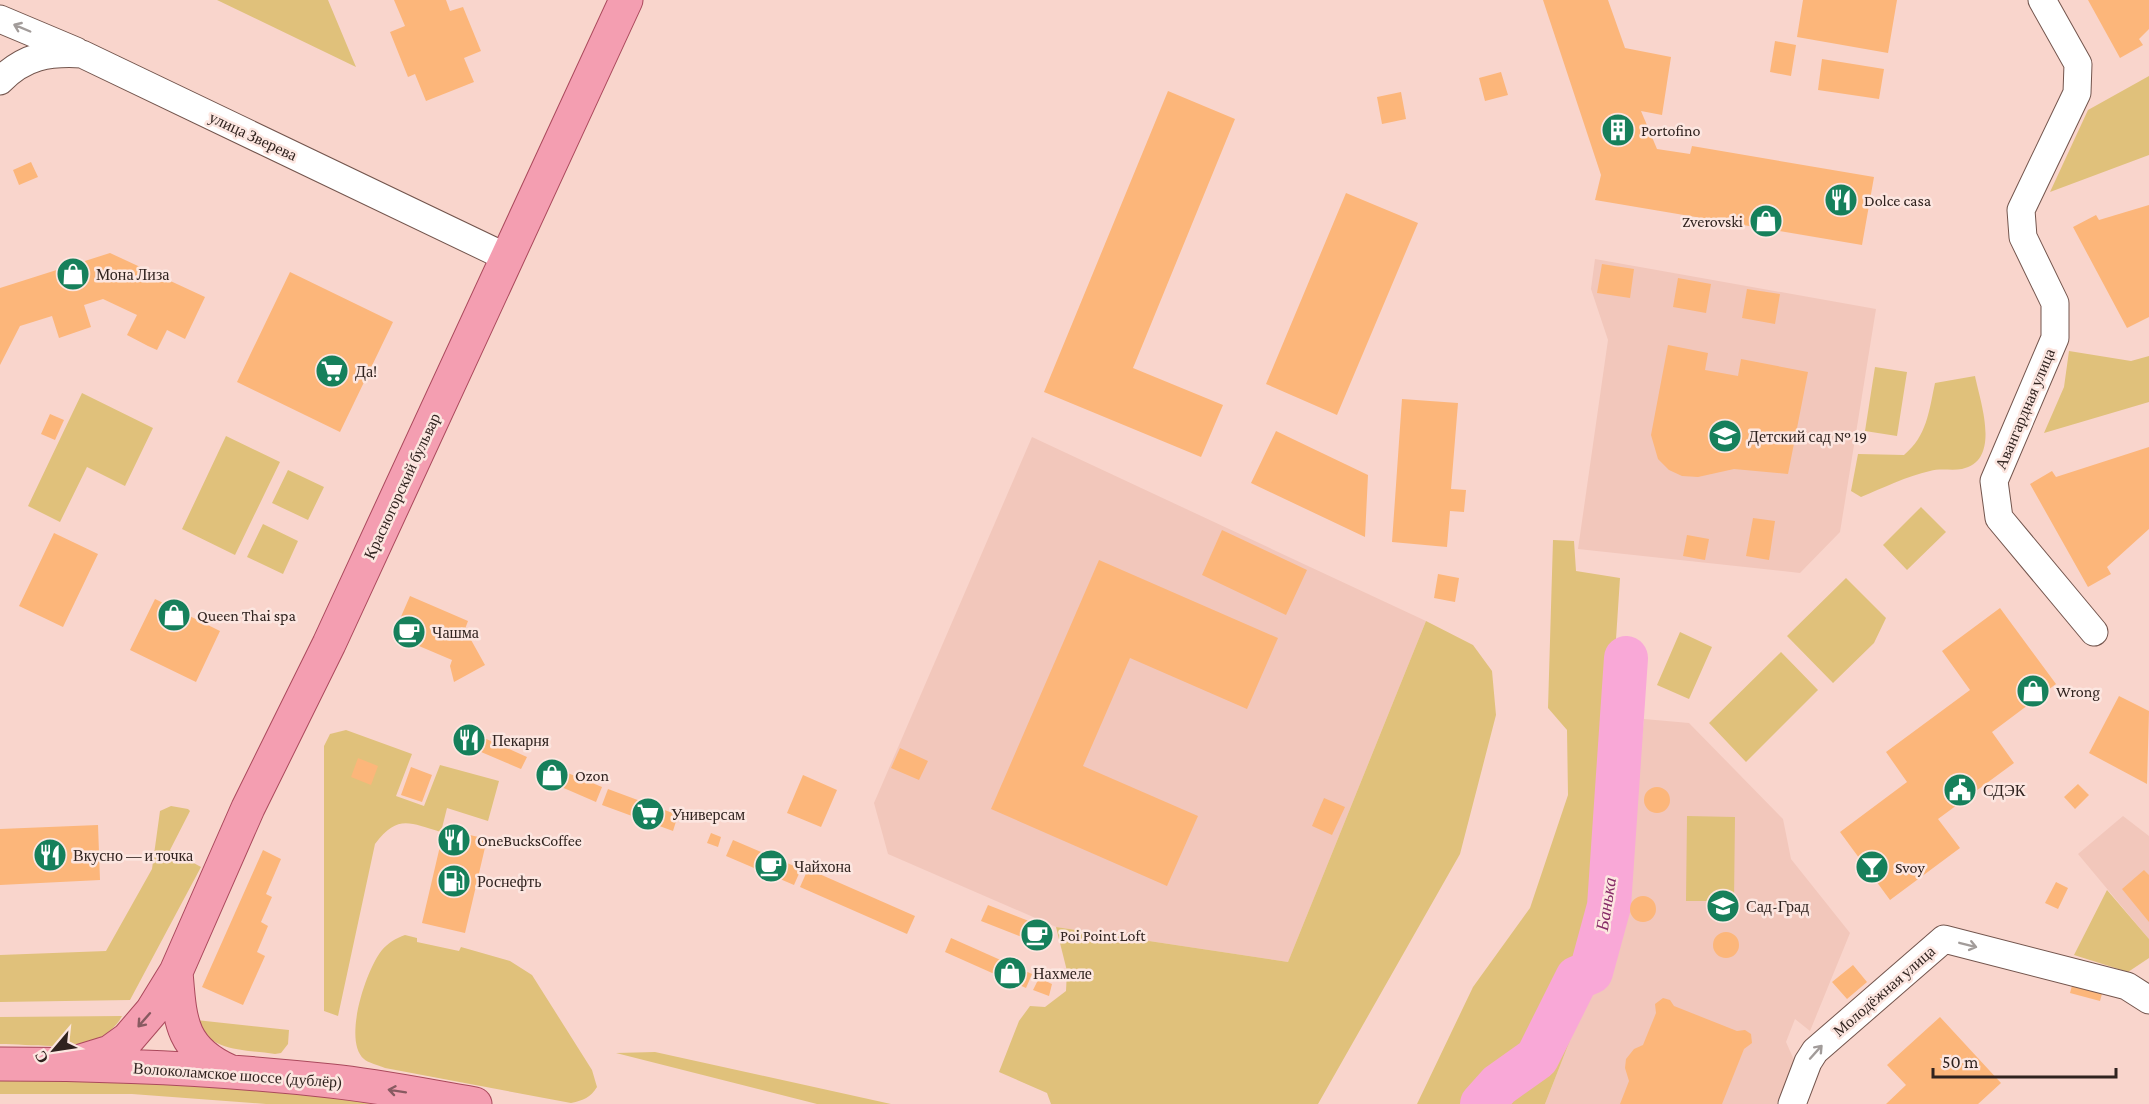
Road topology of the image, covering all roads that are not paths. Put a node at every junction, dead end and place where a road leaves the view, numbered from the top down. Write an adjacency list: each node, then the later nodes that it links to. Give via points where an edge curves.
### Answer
1 (626, 0): 6 (main road, Красногорский бульвар)
2 (2042, 0): 7 (street, Авангардная улица, via 2078,64 2077,93 2021,210 2023,237 2055,303 2055,338 1994,481 1999,518)
3 (0, 19): 4 (street, one-way to 3)
4 (82, 54): 5 (street, улица Зверева, via 53,52 30,60); 6 (street, улица Зверева)
5 (0, 81)
6 (506, 257): 8 (main road, Красногорский бульвар, via 329,644 248,808)
7 (2094, 632)
8 (176, 972): 11 (main road, Красногорский бульвар, one-way to 11, via 152,1011 128,1039 110,1052); 12 (main road, Красногорский бульвар, via 180,1017 191,1043 207,1061)
9 (2149, 1000): 14 (street, Молодёжная улица, one-way to 9, via 1815,1051 1944,939 2127,986)
10 (0, 1064): 11 (main road, Волоколамское шоссе (дублёр))
11 (71, 1064): 12 (main road, Волоколамское шоссе (дублёр))
12 (231, 1072): 13 (main road, Волоколамское шоссе (дублёр), one-way to 12, via 333,1081)
13 (475, 1104)
14 (1792, 1104)

